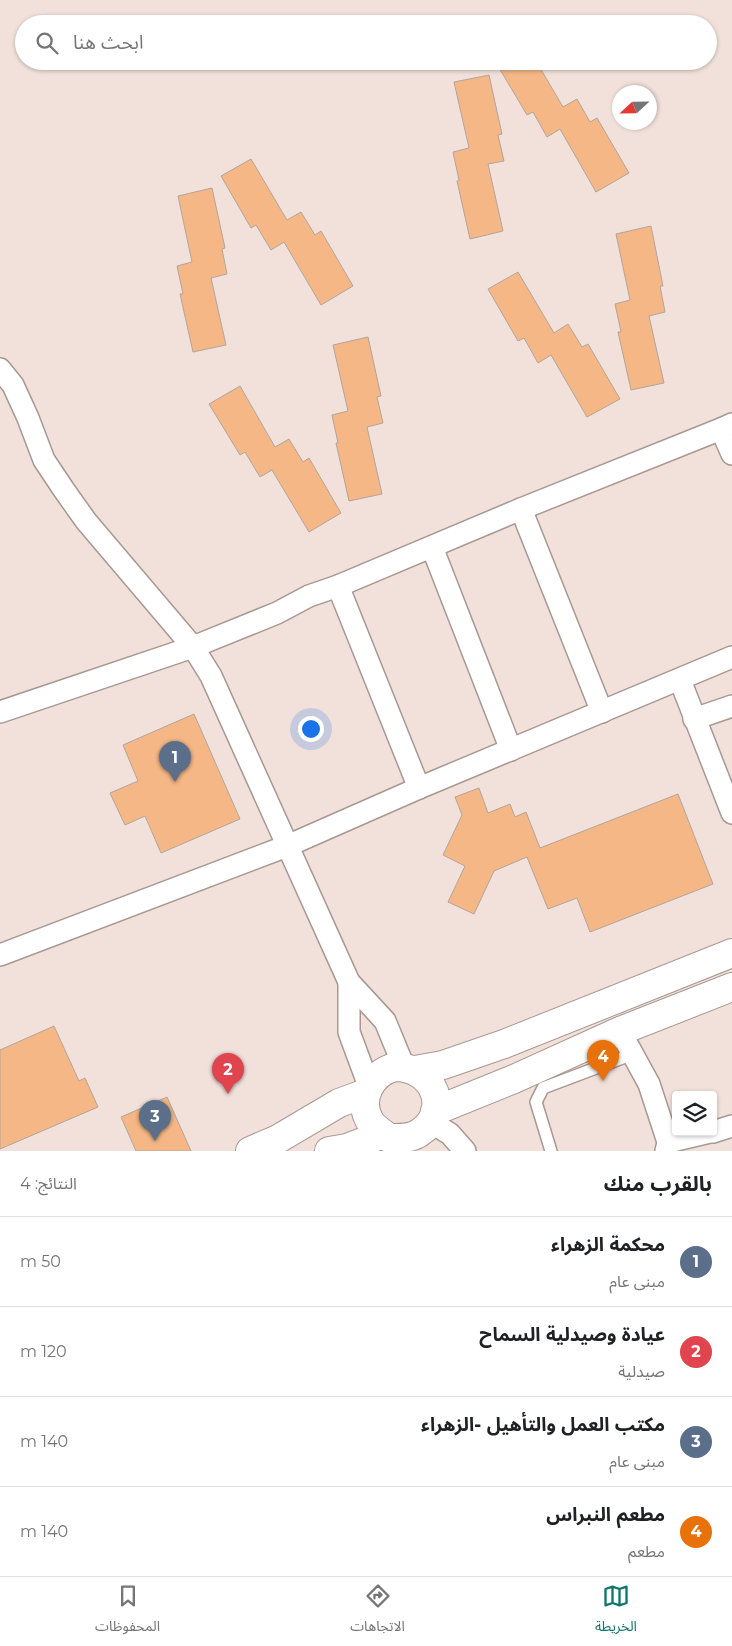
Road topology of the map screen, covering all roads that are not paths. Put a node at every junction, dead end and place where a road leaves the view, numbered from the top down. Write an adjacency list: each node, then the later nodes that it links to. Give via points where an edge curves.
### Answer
1 (0, 369): 7 (street, via 13,385 44,460 86,522)
2 (726, 426): 3 (street); 4 (street)
3 (732, 454)
4 (521, 509): 5 (street); 12 (street)
5 (432, 547): 6 (street); 14 (street)
6 (338, 586): 7 (street); 15 (street)
7 (193, 647): 11 (street); 17 (street, via 211,676)
8 (732, 657): 9 (street)
9 (680, 680): 12 (street); 13 (street)
10 (732, 706): 13 (street)
11 (0, 712)
12 (602, 712): 14 (street)
13 (694, 719): 16 (street)
14 (512, 750): 15 (street)
15 (419, 788): 17 (street)
16 (732, 814)
17 (287, 846): 19 (street); 20 (street)
18 (732, 953): 23 (street, via 504,1044 443,1065)
19 (0, 955)
20 (349, 982): 23 (street, via 385,1021); 24 (street, via 349,1032)
21 (732, 987): 22 (street)
22 (626, 1042): 25 (street, via 514,1079); 30 (street, via 649,1084); 34 (lane, via 543,1088 536,1102)
23 (409, 1069): 24 (street, via 387,1069 374,1079); 25 (street, via 422,1074 432,1087 436,1103)
24 (368, 1089): 29 (street, via 365,1100 367,1116 376,1129); 31 (street)
25 (433, 1116): 29 (street, via 418,1134); 33 (street)
26 (732, 1126): 27 (street)
27 (717, 1130)
28 (699, 1136): 30 (street)
29 (391, 1141): 32 (street)
30 (667, 1146)
31 (250, 1151)
32 (329, 1151)
33 (465, 1151)
34 (551, 1151)

